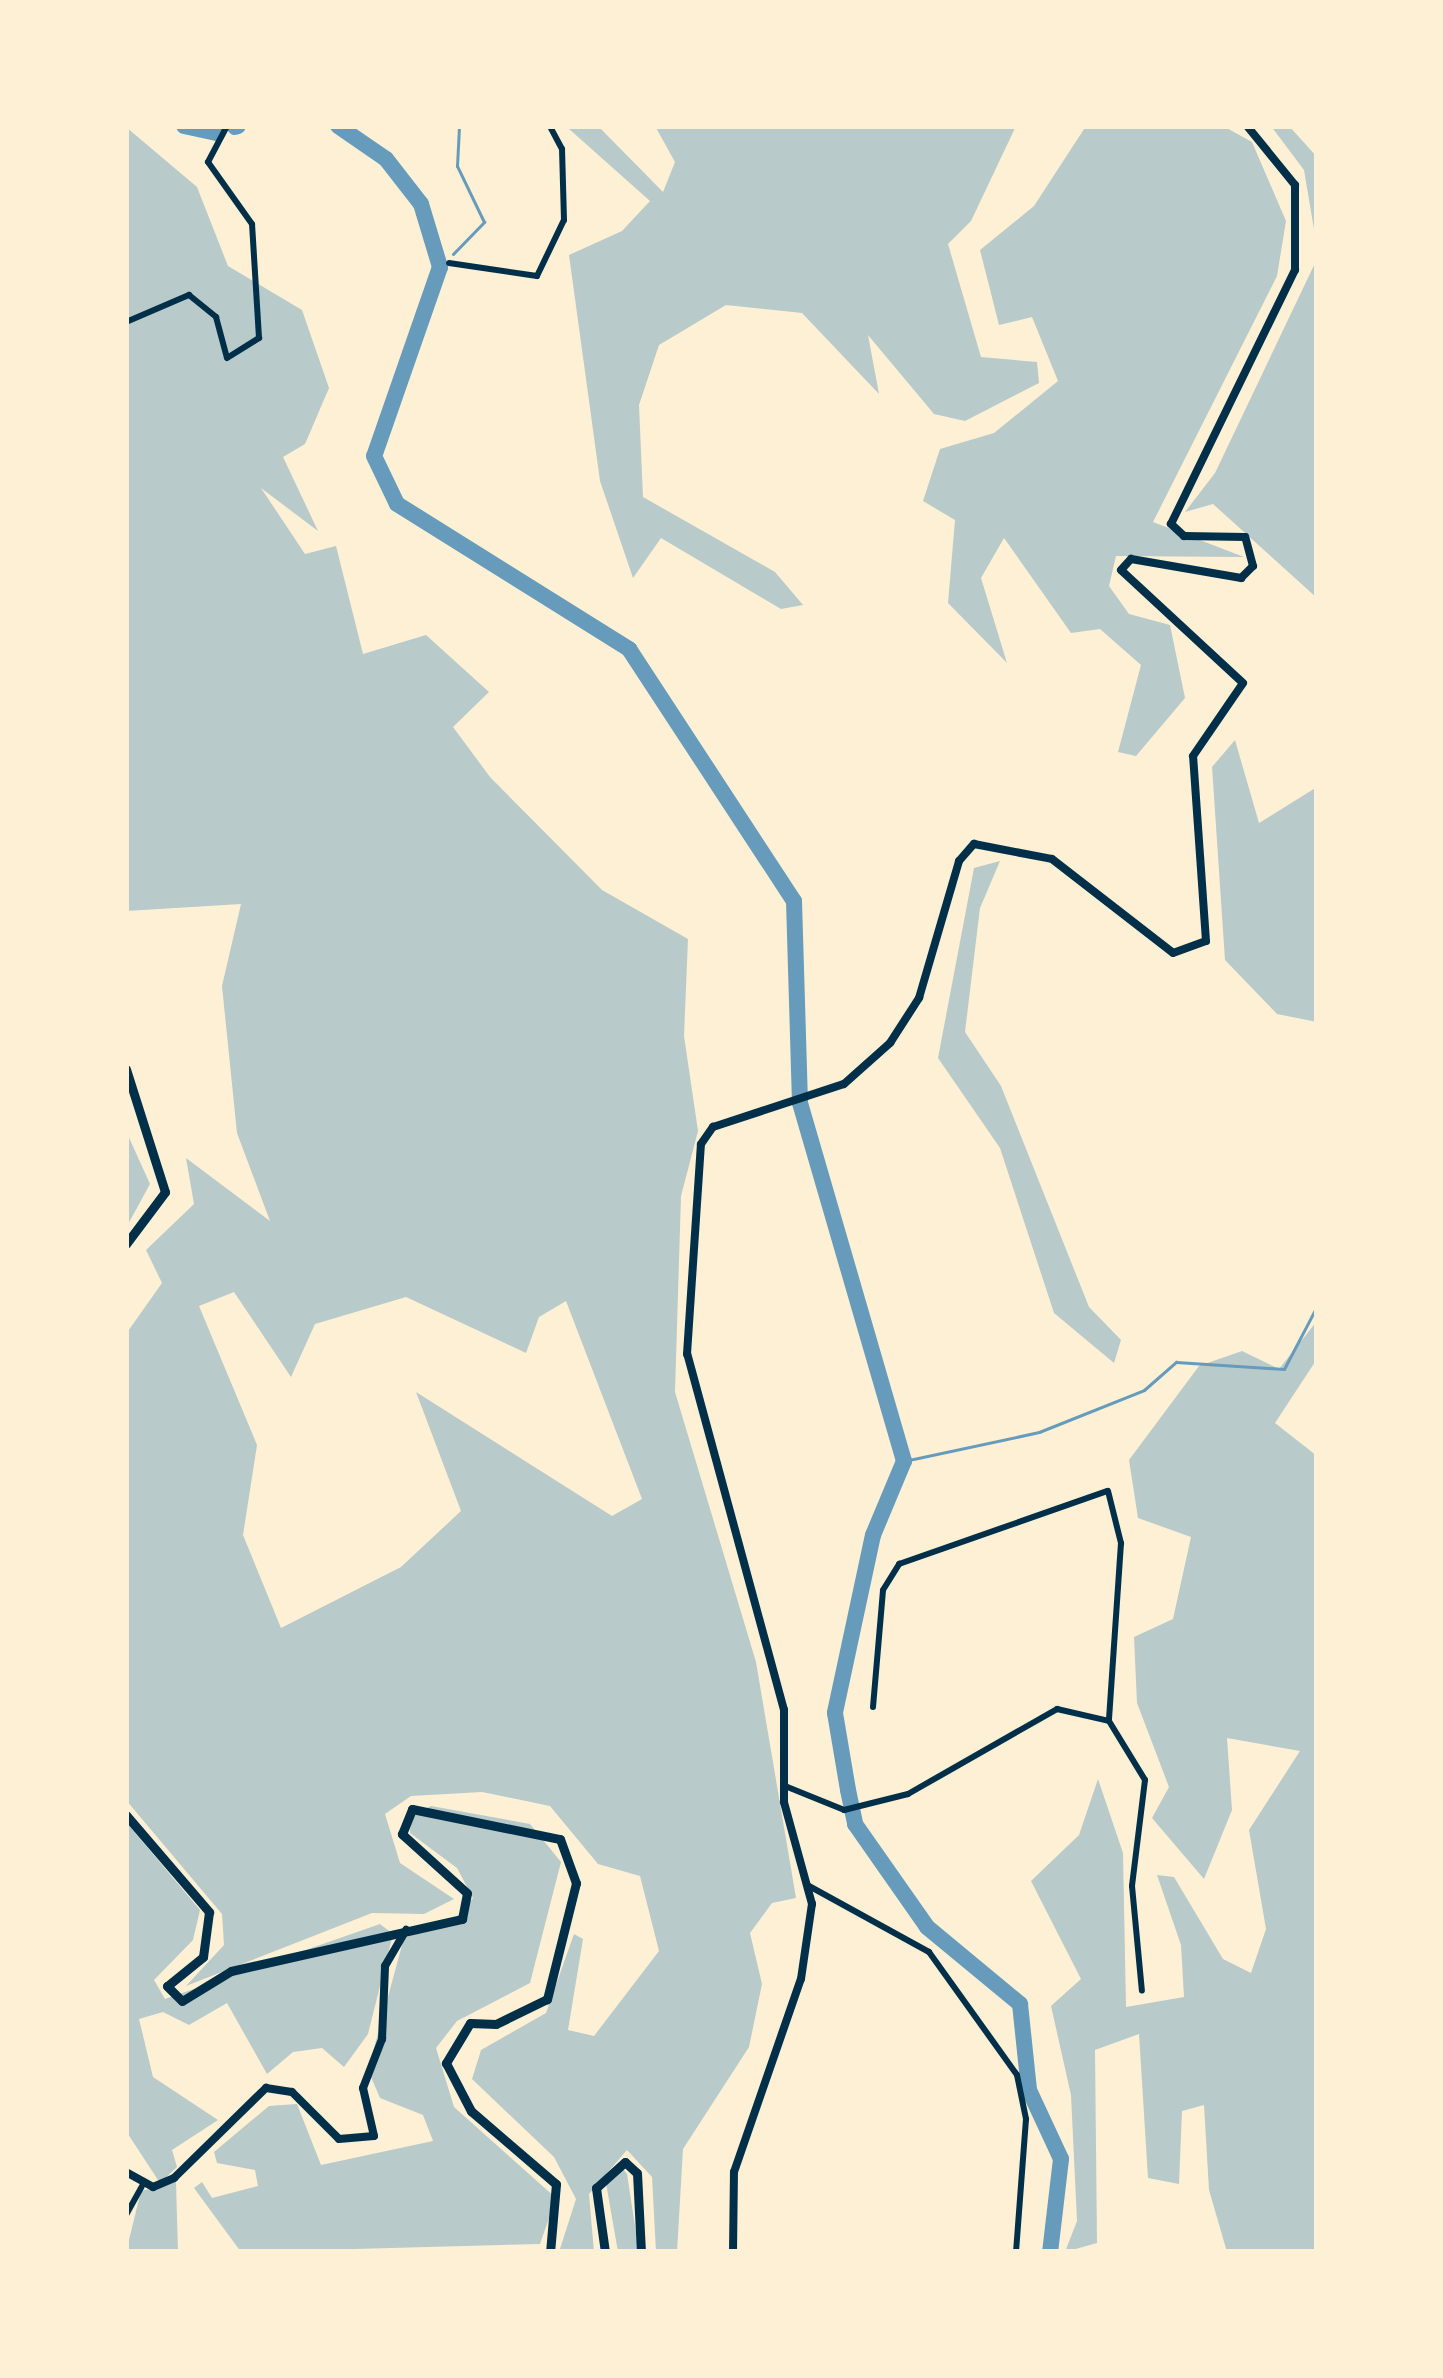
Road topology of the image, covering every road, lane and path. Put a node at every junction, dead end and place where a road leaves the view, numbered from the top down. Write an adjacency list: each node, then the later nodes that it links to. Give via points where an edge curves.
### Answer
1 (227, 126): 5 (street, via 208,162 252,224 259,338 242,359 227,358 216,317 189,295)
2 (550, 126): 4 (street, via 562,149 564,220 537,276)
3 (1247, 126): 10 (street, via 1294,184 1295,271 1171,524 1184,536 1245,537 1252,566 1241,578 1131,560 1121,570 1139,598 1169,606 1243,683 1193,757 1206,941 1173,953 1052,859 974,844 958,862 919,998 890,1042 820,1097 713,1127 700,1144 687,1354 784,1710)
4 (449, 262)
5 (126, 322)
6 (126, 1069): 7 (main road, via 165,1192)
7 (126, 1244)
8 (873, 1707): 9 (street, via 883,1590 899,1564 1108,1491 1120,1543)
9 (1108, 1721): 10 (street, via 1057,1709 886,1799 844,1810); 14 (street, via 1145,1780 1132,1886)
10 (785, 1786): 12 (street)
11 (126, 1815): 13 (main road, via 209,1912 208,1948 167,1986 175,1999 231,1971)
12 (808, 1886): 21 (street, via 801,1978 734,2172); 22 (street, via 929,1952 1000,2046 1026,2119)
13 (407, 1928): 16 (street, via 385,1966 382,2039 362,2088 374,2136 339,2139 292,2092 266,2088 174,2178); 18 (main road, via 451,1923 469,1904 409,1849 402,1827 412,1809 560,1839 576,1883 547,1999 496,2024 470,2023 446,2062 471,2111 556,2183)
14 (1142, 1991)
15 (126, 2172): 16 (street)
16 (142, 2186): 17 (street)
17 (126, 2215)
18 (550, 2252)
19 (605, 2252): 20 (main road, via 596,2188 625,2162 637,2174)
20 (641, 2252)
21 (733, 2252)
22 (1016, 2252)

